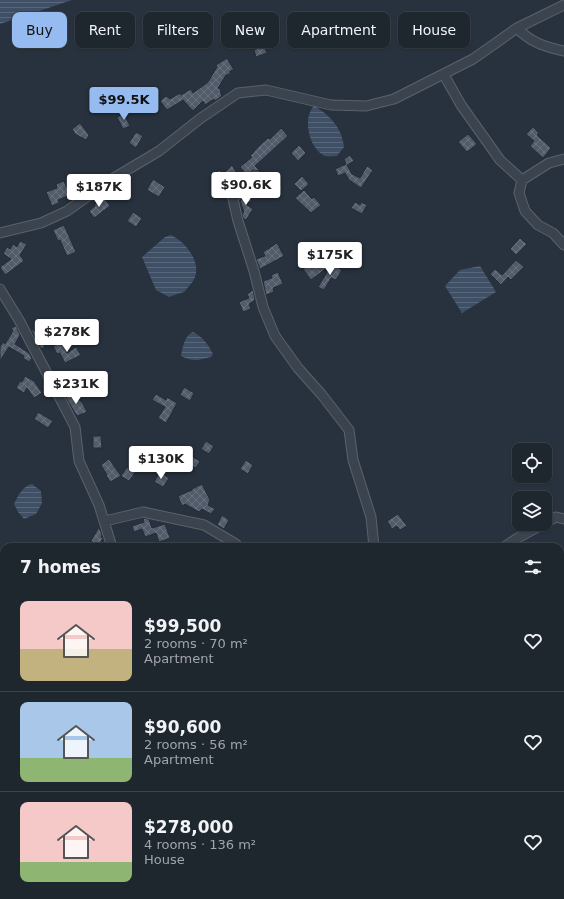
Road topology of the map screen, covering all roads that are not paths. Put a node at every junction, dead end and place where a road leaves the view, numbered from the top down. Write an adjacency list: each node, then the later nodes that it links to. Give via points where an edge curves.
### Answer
1 (564, 5): 2 (street)
2 (517, 28): 3 (street, via 536,43); 4 (street, via 473,59)
3 (564, 51)
4 (444, 75): 7 (street, via 461,105 500,160); 8 (street, via 394,99 366,106 331,105 266,90 238,92 159,151 67,210 41,223)
5 (564, 160): 7 (street, via 549,163)
6 (255, 176): 17 (street, via 233,199 263,307 275,336 349,430 353,460 371,517)
7 (522, 180): 9 (street, via 519,193 525,211 538,225 553,233)
8 (0, 234)
9 (564, 245)
10 (0, 289): 13 (street, via 76,427 79,461)
11 (552, 519): 12 (street)
12 (564, 519)
13 (105, 520): 15 (street); 16 (street, via 142,512 204,525)
14 (530, 531): 18 (street)
15 (111, 543)
16 (234, 543)
17 (374, 543)
18 (510, 543)

